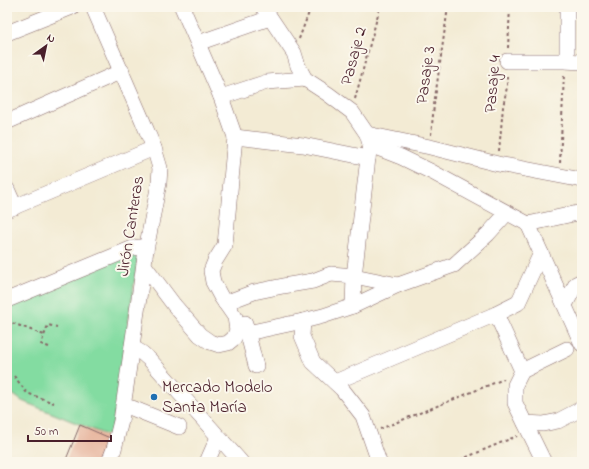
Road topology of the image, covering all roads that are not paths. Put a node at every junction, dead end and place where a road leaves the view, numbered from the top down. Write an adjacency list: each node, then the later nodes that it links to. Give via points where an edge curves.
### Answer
1 (72, 7): 6 (street)
2 (92, 7): 11 (street, Jirón Canteras)
3 (182, 7): 7 (street)
4 (567, 7): 8 (street)
5 (267, 12): 7 (street); 12 (street, via 294,53)
6 (7, 33)
7 (198, 43): 13 (street)
8 (565, 57): 9 (street); 10 (street)
9 (507, 61)
10 (582, 62)
11 (122, 71): 14 (street); 17 (street, Jirón Canteras)
12 (305, 79): 13 (street, via 267,82); 16 (street, via 352,112)
13 (221, 96): 15 (street)
14 (7, 122)
15 (235, 137): 16 (street, via 303,145); 31 (street, via 225,245 212,271 213,282 221,298)
16 (369, 146): 18 (street, via 430,147 498,164); 22 (street, via 402,157); 27 (street)
17 (154, 148): 20 (street); 24 (street, Jirón Canteras, via 160,168 159,184)
18 (582, 180)
19 (7, 189): 20 (street)
20 (11, 209)
21 (582, 212): 23 (street)
22 (507, 213): 23 (street); 29 (street, via 454,265)
23 (528, 224): 25 (street)
24 (146, 250): 26 (street, Jirón Canteras); 30 (street, via 140,247 133,248)
25 (541, 253): 32 (street); 34 (street, via 518,303)
26 (144, 265): 31 (street, via 174,305 200,335 210,342 219,345 234,338 237,330); 38 (street, Jirón Canteras)
27 (354, 276): 29 (street); 31 (street, via 331,274 312,281 254,292); 33 (street)
28 (582, 281): 32 (street, via 576,284)
29 (398, 285): 33 (street)
30 (7, 300)
31 (232, 301): 36 (street)
32 (565, 305): 37 (street)
33 (353, 306): 35 (street)
34 (496, 314): 41 (street); 42 (street)
35 (303, 321): 36 (street); 42 (street, via 302,336 313,362)
36 (247, 333): 40 (street)
37 (582, 344)
38 (132, 347): 43 (street, Jirón Canteras); 47 (street, via 150,360)
39 (567, 349): 41 (street)
40 (256, 366)
41 (522, 371): 46 (street, via 515,385 515,403)
42 (335, 382): 51 (street, via 363,416)
43 (124, 406): 45 (street); 48 (street, Jirón Canteras)
44 (581, 409): 46 (street, via 558,420)
45 (178, 427)
46 (527, 427): 52 (street)
47 (218, 437): 49 (street); 50 (street)
48 (109, 462)
49 (207, 462)
50 (241, 462)
51 (380, 462)
52 (544, 462)

